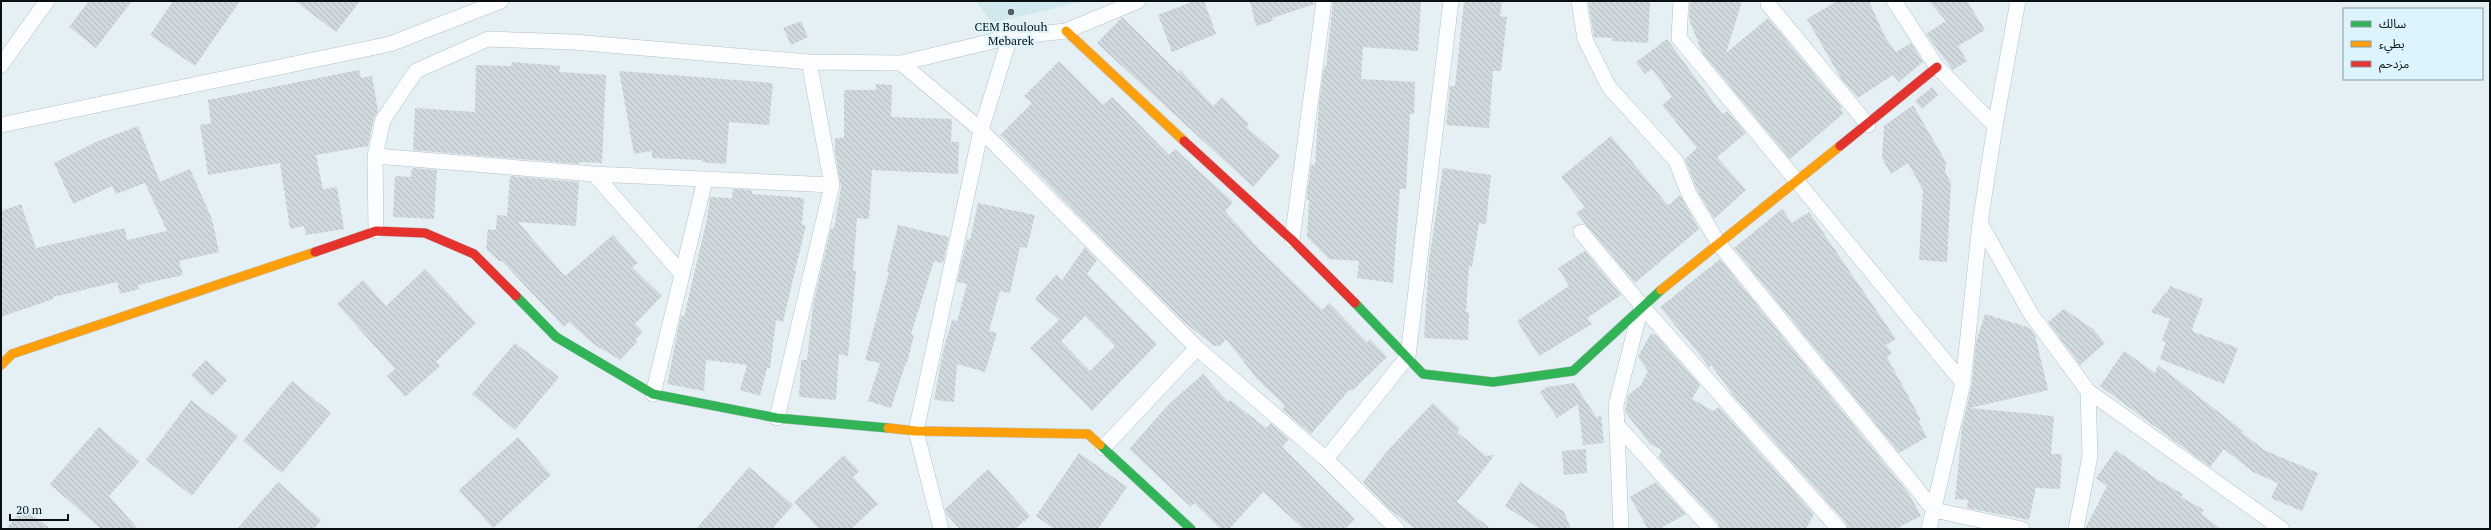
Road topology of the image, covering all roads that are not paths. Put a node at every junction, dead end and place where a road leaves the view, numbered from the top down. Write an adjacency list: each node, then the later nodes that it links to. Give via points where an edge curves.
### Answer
1 (47, 1): 15 (street)
2 (501, 1): 17 (street, via 390,44)
3 (1138, 1): 11 (street)
4 (1324, 1): 29 (street)
5 (1451, 1): 34 (street)
6 (1579, 1): 30 (street, via 1585,39 1610,87 1676,161 1689,194)
7 (1681, 1): 24 (street, via 1679,38)
8 (1768, 1): 18 (street)
9 (1894, 1): 16 (street)
10 (2018, 1): 19 (street)
11 (1066, 31): 12 (street); 29 (street)
12 (1010, 37): 14 (street); 20 (street)
13 (809, 62): 14 (street); 21 (street, via 573,42 488,39 416,71 383,120); 25 (street)
14 (901, 63): 20 (street)
15 (1, 64)
16 (1937, 67): 18 (street); 19 (street)
17 (1, 125)
18 (1868, 125): 24 (street)
19 (1995, 126): 26 (street)
20 (981, 130): 33 (street); 41 (street)
21 (375, 156): 22 (street); 27 (street)
22 (594, 174): 23 (street); 31 (street)
23 (705, 180): 25 (street); 31 (street)
24 (1798, 180): 30 (street); 36 (street)
25 (832, 185): 39 (street)
26 (1980, 223): 36 (street); 37 (street, via 2031,314)
27 (376, 231): 35 (street, via 12,354); 38 (street, via 424,233 474,254 556,337)
28 (1581, 232): 32 (street)
29 (1292, 240): 34 (street)
30 (1719, 244): 32 (street); 44 (street)
31 (682, 274): 38 (street)
32 (1642, 306): 34 (street, via 1573,371 1494,382 1423,374); 40 (street, via 1616,405); 50 (street)
33 (1197, 348): 42 (street); 43 (street)
34 (1408, 356): 43 (street)
35 (1, 365)
36 (1963, 383): 44 (street)
37 (2088, 391): 53 (street, via 2090,456); 54 (street)
38 (653, 394): 39 (street)
39 (776, 418): 41 (street)
40 (1617, 425): 48 (street); 49 (street)
41 (916, 431): 42 (street, via 1088,434); 45 (street)
42 (1103, 448): 46 (street)
43 (1326, 459): 47 (street)
44 (1934, 510): 51 (street); 52 (street)
45 (941, 529)
46 (1191, 529)
47 (1397, 529)
48 (1621, 529)
49 (1711, 529)
50 (1839, 529)
51 (1929, 529)
52 (2022, 529)
53 (2076, 529)
54 (2282, 529)

